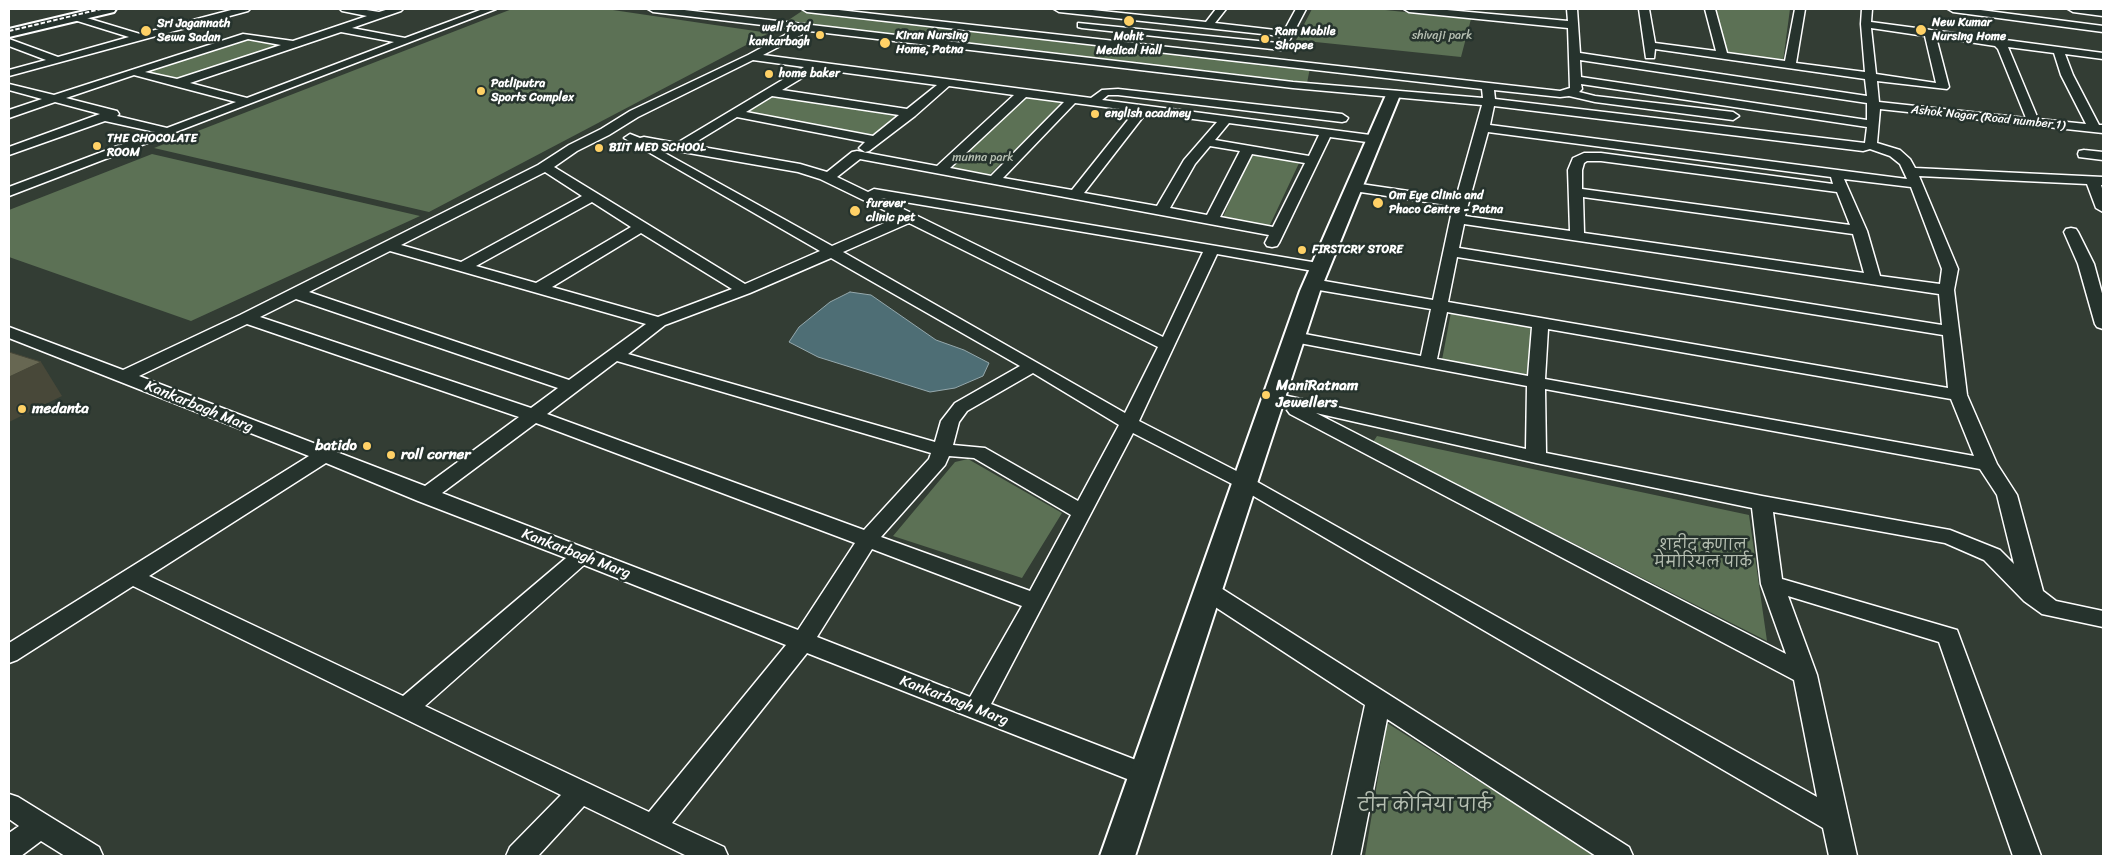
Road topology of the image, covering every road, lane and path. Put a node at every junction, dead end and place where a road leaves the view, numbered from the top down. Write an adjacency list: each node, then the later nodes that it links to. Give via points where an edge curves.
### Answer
1 (109, 9): 20 (main road)
2 (245, 9): 26 (street)
3 (345, 9): 24 (street)
4 (398, 9): 24 (street)
5 (491, 9): 45 (street)
6 (652, 9): 29 (street)
7 (807, 9): 44 (street)
8 (1059, 9): 21 (street)
9 (1153, 9): 27 (street)
10 (1220, 9): 32 (street)
11 (1301, 9): 40 (street)
12 (1409, 9): 31 (street)
13 (1572, 9): 31 (street)
14 (1644, 9): 51 (street)
15 (1710, 9): 55 (street)
16 (1800, 9): 62 (street)
17 (1953, 9): 39 (street)
18 (2073, 9): 22 (street)
19 (197, 12): 26 (street)
20 (80, 13): 33 (main road); 37 (main road); 43 (street)
21 (1095, 13): 27 (street); 30 (street)
22 (2103, 13)
23 (788, 14): 29 (street)
24 (379, 15): 35 (street)
25 (1867, 16): 38 (street); 47 (street, via 1977,30); 70 (street)
26 (214, 17): 28 (street)
27 (1145, 18): 32 (street)
28 (192, 23): 41 (street); 43 (street)
29 (771, 23): 34 (street)
30 (1082, 24): 44 (street); 52 (street)
31 (1573, 25): 56 (street)
32 (1208, 26): 40 (street)
33 (9, 27)
34 (806, 28): 42 (street); 46 (street)
35 (341, 29): 45 (street); 50 (street)
36 (2103, 29): 39 (street)
37 (9, 33)
38 (1930, 33): 47 (street); 70 (street, via 1942,87)
39 (2033, 33): 47 (street); 53 (street)
40 (1287, 34): 52 (street)
41 (247, 36): 50 (street); 65 (street)
42 (791, 36): 49 (street); 58 (street)
43 (138, 37): 59 (street)
44 (1065, 39): 60 (street)
45 (405, 41): 85 (street)
46 (914, 41): 54 (street); 78 (street, via 1240,85)
47 (1989, 41): 98 (street, via 2003,48)
48 (9, 42): 59 (street)
49 (846, 43)
50 (294, 44): 73 (street)
51 (1650, 45): 55 (street); 64 (street)
52 (1281, 48): 60 (street)
53 (2058, 49): 57 (street); 101 (street, via 2066,76)
54 (902, 50)
55 (1722, 55): 62 (street)
56 (1575, 56): 64 (street); 72 (street)
57 (2103, 56)
58 (752, 57): 63 (street); 103 (street, via 634,114)
59 (57, 60): 66 (street)
60 (1274, 63): 67 (street)
61 (896, 64): 68 (street)
62 (1790, 64): 70 (street)
63 (814, 66): 68 (street); 77 (street)
64 (1650, 67): 89 (street)
65 (133, 72): 73 (street); 83 (street)
66 (9, 73)
67 (1361, 73): 71 (street); 78 (street)
68 (879, 74): 74 (street)
69 (990, 76): 76 (street, via 993,78)
70 (1871, 76): 89 (street)
71 (1418, 79): 82 (street); 86 (street)
72 (1576, 80): 80 (street, via 1576,89); 91 (street)
73 (178, 83): 85 (street)
74 (946, 83): 76 (street); 93 (street)
75 (9, 87): 81 (street)
76 (983, 88): 79 (street)
77 (771, 92): 92 (street); 93 (street)
78 (1355, 92): 86 (street)
79 (1023, 93): 84 (street); 118 (street)
80 (1569, 93): 82 (street); 91 (street, via 1778,121 1784,119)
81 (37, 94): 83 (street); 87 (street)
82 (1488, 94): 86 (street); 100 (street); 109 (street, via 1857,147)
83 (56, 98): 94 (street); 95 (street, via 113,114)
84 (1072, 100): 88 (street); 122 (street)
85 (246, 101): 102 (street)
86 (1393, 101): 106 (street)
87 (9, 102)
88 (1094, 102): 90 (street); 96 (street, via 1106,92 1118,92)
89 (1872, 102): 98 (street, Ashok Nagar (Road number 1)); 99 (street)
90 (1143, 109): 97 (street); 129 (street)
91 (1782, 110): 99 (street)
92 (735, 113): 107 (street); 110 (street)
93 (911, 113): 107 (street)
94 (9, 114)
95 (104, 117): 102 (street); 112 (street)
96 (1342, 118)
97 (1225, 120): 104 (street); 108 (street)
98 (2034, 123): 101 (street, Ashok Nagar (Road number 1))
99 (1873, 124): 109 (street)
100 (1483, 128): 119 (street); 133 (street)
101 (2099, 129)
102 (166, 131): 127 (street)
103 (605, 132): 105 (street); 117 (street, via 572,148)
104 (1326, 133): 106 (street); 116 (street)
105 (630, 138): 110 (street); 144 (street)
106 (1374, 139): 124 (street)
107 (874, 140): 114 (street)
108 (1208, 142): 111 (street); 132 (street, via 1189,163)
109 (1871, 145): 121 (street, via 1901,157)
110 (679, 147): 120 (street, via 800,168)
111 (1248, 149): 116 (street); 135 (street)
112 (9, 151)
113 (2084, 154): 115 (street)
114 (857, 155): 118 (street); 120 (street)
115 (2103, 156)
116 (1312, 160): 138 (street)
117 (545, 167): 130 (street); 141 (street)
118 (940, 170): 122 (street)
119 (1835, 174): 121 (street); 126 (street)
120 (828, 178): 125 (street)
121 (1913, 178): 123 (street); 151 (street, via 1950,269)
122 (994, 180): 129 (street)
123 (2097, 180): 131 (street)
124 (1354, 187): 133 (street); 147 (street)
125 (854, 189): 134 (street); 142 (street)
126 (1842, 189): 128 (street, via 1590,156 1578,161); 137 (street)
127 (9, 192)
128 (1575, 192): 137 (street); 140 (street)
129 (1075, 195): 132 (street)
130 (592, 196): 136 (street); 146 (street)
131 (2103, 208)
132 (1161, 211): 135 (street)
133 (1460, 211): 140 (street); 143 (street)
134 (910, 217): 144 (street); 161 (street)
135 (1212, 220): 138 (street)
136 (641, 228): 149 (street); 150 (street)
137 (1860, 231): 148 (street)
138 (1276, 232): 145 (street)
139 (2071, 232): 157 (street, via 2086,264)
140 (1577, 236): 148 (street)
141 (387, 246): 146 (street); 152 (street)
142 (1212, 249): 145 (street); 161 (street)
143 (1451, 251): 153 (street); 158 (street)
144 (830, 253): 150 (street); 164 (street)
145 (1265, 258): 147 (street)
146 (463, 267): 149 (street)
147 (1316, 276): 153 (street); 160 (street)
148 (1874, 280): 151 (street)
149 (539, 288): 155 (street)
150 (744, 290): 155 (street)
151 (1946, 290): 158 (street)
152 (295, 293): 154 (street); 167 (street)
153 (1440, 306): 156 (street); 163 (street)
154 (246, 318): 165 (street); 170 (street)
155 (659, 322): 162 (street)
156 (1540, 324): 166 (street); 168 (street)
157 (2103, 324)
158 (1950, 331): 168 (street)
159 (9, 332): 165 (street, Kankarbagh Marg)
160 (1294, 337): 163 (street); 169 (street)
161 (1167, 345): 171 (street)
162 (614, 355): 167 (street); 172 (street)
163 (1428, 363): 166 (street)
164 (1033, 366): 171 (street); 172 (street, via 961,407 950,421)
165 (123, 377): 173 (street, Kankarbagh Marg)
166 (1536, 384): 174 (street); 175 (street)
167 (571, 387): 170 (street)
168 (1958, 395): 175 (street)
169 (1274, 398): 174 (street); 176 (street); 190 (street)
170 (532, 415): 177 (street); 180 (street)
171 (1129, 422): 176 (street); 179 (street)
172 (942, 450): 179 (street, via 978,452); 180 (street, via 938,461)
173 (323, 456): 177 (street, Kankarbagh Marg); 182 (street)
174 (1536, 457): 178 (street)
175 (1988, 464): 185 (street, via 2007,495)
176 (1245, 483): 184 (street); 197 (street)
177 (425, 496): 181 (street, Kankarbagh Marg)
178 (1762, 503): 183 (street); 185 (street, via 1950,537 1992,555)
179 (1082, 512): 186 (street)
180 (866, 540): 186 (street); 188 (street)
181 (580, 556): 188 (street, Kankarbagh Marg); 192 (street)
182 (132, 577): 189 (street); 192 (street)
183 (1772, 584): 190 (street); 208 (street, via 1950,636)
184 (1208, 591): 191 (street); 194 (street)
185 (2032, 595): 187 (street, via 2050,608)
186 (1035, 602): 193 (street)
187 (2103, 619)
188 (802, 642): 193 (street, Kankarbagh Marg); 199 (street)
189 (9, 654)
190 (1805, 675): 197 (street)
191 (1378, 700): 205 (street); 206 (street)
192 (406, 708): 195 (street)
193 (976, 709): 194 (street, Kankarbagh Marg)
194 (1144, 775): 204 (street)
195 (580, 793): 199 (street); 202 (street)
196 (9, 805): 198 (street)
197 (1834, 820): 207 (street)
198 (40, 826): 200 (street); 201 (street)
199 (652, 827): 203 (street)
200 (9, 849)
201 (89, 856)
202 (520, 856)
203 (714, 856)
204 (1117, 856)
205 (1346, 856)
206 (1619, 856)
207 (1843, 856)
208 (2027, 856)

